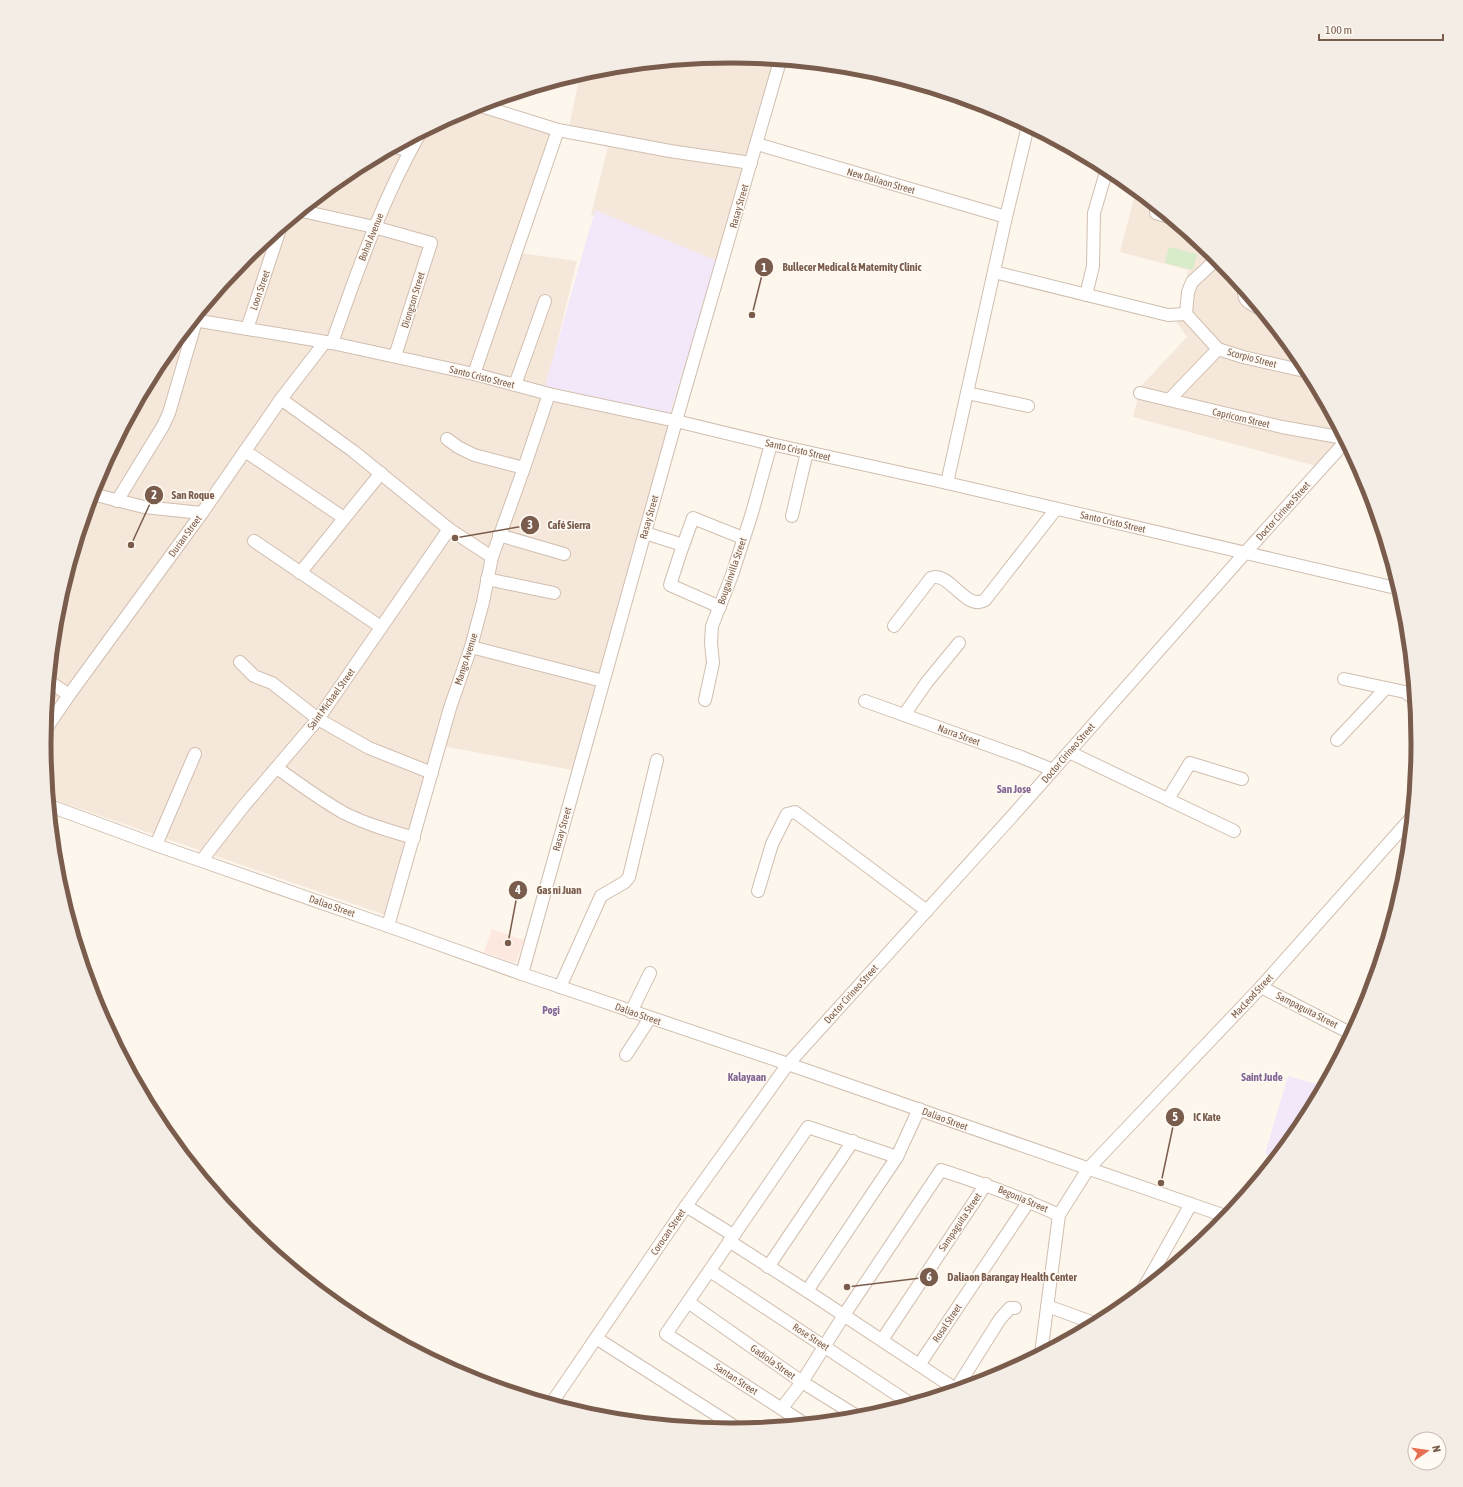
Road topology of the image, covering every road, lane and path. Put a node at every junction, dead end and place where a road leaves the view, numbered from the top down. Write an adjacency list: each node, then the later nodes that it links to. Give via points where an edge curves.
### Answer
1 (779, 64): 6 (street, Rasay Street)
2 (489, 108): 3 (street)
3 (558, 130): 9 (street); 27 (street)
4 (1027, 131): 12 (street)
5 (416, 141): 8 (street, Bohol Avenue)
6 (757, 144): 9 (street, Rasay Street); 12 (street, New Daliaon Street)
7 (401, 149): 8 (street)
8 (410, 151): 13 (street, Bohol Avenue)
9 (751, 163): 35 (street, Rasay Street)
10 (1105, 175): 17 (street, via 1094,213 1093,266)
11 (307, 212): 13 (street)
12 (1006, 217): 16 (street)
13 (374, 226): 23 (street, Bohol Avenue); 25 (street, Diongson Street, via 431,243)
14 (277, 237): 22 (street, Loon Street)
15 (1213, 262): 19 (street, via 1192,282 1188,292)
16 (994, 272): 17 (street); 29 (street)
17 (1086, 295): 19 (street, via 1168,315)
18 (545, 301): 28 (street)
19 (1186, 314): 24 (street)
20 (198, 321): 22 (street, Santo Cristo Street)
21 (193, 328): 46 (street, via 169,413)
22 (247, 329): 23 (street, Santo Cristo Street)
23 (328, 342): 25 (street, Santo Cristo Street); 32 (street, Durian Street)
24 (1218, 349): 26 (street, Scorpio Street); 33 (street)
25 (395, 356): 27 (street, Santo Cristo Street)
26 (1300, 370)
27 (474, 374): 28 (street, Santo Cristo Street)
28 (515, 385): 31 (street, Santo Cristo Street)
29 (967, 393): 34 (street); 44 (street)
30 (1140, 393): 33 (street, Capricorn Street)
31 (549, 394): 35 (street, Santo Cristo Street); 42 (street, Mango Avenue)
32 (281, 399): 40 (street, Durian Street); 43 (street)
33 (1168, 400): 36 (street, Capricorn Street, via 1282,427)
34 (1028, 406)
35 (676, 421): 38 (street, Santo Cristo Street); 52 (street, Rasay Street)
36 (1339, 437)
37 (447, 439): 42 (street, via 474,455)
38 (771, 444): 41 (street, Santo Cristo Street); 54 (street, Bougainvilla Street)
39 (1343, 445): 57 (street, Doctor Cirineo Street)
40 (245, 451): 48 (street, Durian Street); 50 (street)
41 (807, 452): 44 (street, Santo Cristo Street); 49 (street)
42 (524, 468): 53 (street, Mango Avenue)
43 (381, 473): 50 (street); 51 (street)
44 (947, 483): 47 (street, Santo Cristo Street)
45 (98, 496): 46 (street)
46 (117, 501): 48 (street, via 144,507)
47 (1056, 509): 57 (street, Santo Cristo Street); 65 (street, via 985,600 978,603 970,600 941,577 934,576)
48 (202, 513): 74 (street, Durian Street)
49 (792, 516)
50 (344, 518): 60 (street)
51 (449, 529): 59 (street); 66 (street, Saint Michael Street)
52 (645, 533): 56 (street); 71 (street, Rasay Street)
53 (499, 535): 58 (street); 59 (street, Mango Avenue)
54 (744, 538): 56 (street, via 693,518); 64 (street, Bougainvilla Street)
55 (254, 541): 60 (street)
56 (683, 545): 64 (street, via 670,585)
57 (1244, 553): 62 (street, Santo Cristo Street); 82 (street, Doctor Cirineo Street)
58 (564, 554)
59 (492, 557): 61 (street, Mango Avenue)
60 (300, 573): 66 (street)
61 (487, 579): 63 (street); 68 (street, Mango Avenue)
62 (1394, 588)
63 (554, 593)
64 (720, 607): 76 (street, Bougainvilla Street, via 712,626 713,662)
65 (894, 626)
66 (381, 627): 79 (street, Saint Michael Street)
67 (959, 643): 78 (street)
68 (471, 647): 71 (street); 87 (street, Mango Avenue, via 450,708)
69 (240, 662): 79 (street, via 254,676 272,683)
70 (1344, 679): 73 (street)
71 (603, 681): 100 (street, Rasay Street)
72 (54, 684): 74 (street)
73 (1386, 688): 75 (street, via 1405,692); 81 (street)
74 (69, 695): 80 (street, Durian Street)
75 (1411, 696)
76 (705, 700)
77 (865, 701): 78 (street, Narra Street)
78 (904, 715): 86 (street, Narra Street)
79 (318, 719): 85 (street, Saint Michael Street); 87 (street, via 369,748)
80 (52, 720)
81 (1337, 740)
82 (1069, 752): 86 (street, Doctor Cirineo Street); 89 (street)
83 (194, 754): 94 (street)
84 (657, 760): 101 (street, via 629,877 601,896)
85 (277, 768): 93 (street, via 345,813 372,825); 95 (street, Saint Michael Street)
86 (1053, 770): 97 (street, Doctor Cirineo Street)
87 (432, 773): 93 (street, Mango Avenue)
88 (1242, 779): 89 (street, via 1190,763)
89 (1168, 799): 92 (street)
90 (54, 808): 94 (street, Daliao Street)
91 (1407, 823): 102 (street, MacLeod Street)
92 (1234, 830)
93 (414, 838): 98 (street, Mango Avenue)
94 (156, 845): 95 (street, Daliao Street)
95 (202, 860): 98 (street, Daliao Street)
96 (758, 891): 97 (street, via 772,844 787,814 795,812)
97 (927, 911): 107 (street, Doctor Cirineo Street)
98 (388, 926): 100 (street, Daliao Street)
99 (650, 973): 103 (street)
100 (522, 974): 101 (street, Daliao Street)
101 (560, 987): 103 (street, Daliao Street)
102 (1261, 987): 105 (street, Sampaguita Street); 111 (street, MacLeod Street)
103 (631, 1012): 104 (street, Daliao Street)
104 (650, 1018): 106 (street); 107 (street, Daliao Street)
105 (1348, 1032)
106 (626, 1054)
107 (788, 1064): 108 (street, Daliao Street); 115 (street, Corocan Street)
108 (919, 1109): 110 (street); 111 (street, Daliao Street)
109 (852, 1141): 110 (street); 118 (street, via 808,1127); 119 (street)
110 (897, 1156): 122 (street)
111 (1088, 1169): 114 (street, Daliao Street); 116 (street, MacLeod Street)
112 (986, 1184): 113 (street, Begonia Street); 126 (street, Begonia Street, via 940,1170); 129 (street, Sampaguita Street)
113 (1029, 1201): 116 (street, Begonia Street); 132 (street, Rosal Street)
114 (1191, 1204): 117 (street, Daliao Street); 121 (street)
115 (686, 1206): 118 (street); 128 (street, Corocan Street)
116 (1059, 1215): 124 (street)
117 (1222, 1215)
118 (731, 1238): 119 (street); 120 (street)
119 (768, 1267): 122 (street)
120 (710, 1271): 123 (street); 130 (street, Rose Street)
121 (1147, 1282)
122 (807, 1290): 126 (street)
123 (688, 1302): 133 (street, Gadiola Street); 138 (street, Santan Street, via 666,1334)
124 (1047, 1306): 127 (street); 131 (street)
125 (1015, 1308): 134 (street, via 1010,1308 1000,1319)
126 (844, 1315): 129 (street); 130 (street)
127 (1090, 1322)
128 (596, 1338): 136 (street, Corocan Street); 141 (street)
129 (882, 1340): 132 (street)
130 (825, 1346): 133 (street); 137 (street, Rose Street)
131 (1042, 1349)
132 (919, 1365): 135 (street)
133 (802, 1382): 138 (street); 139 (street, Gadiola Street)
134 (960, 1384)
135 (953, 1387)
136 (553, 1401)
137 (907, 1401)
138 (782, 1408): 140 (street, Santan Street)
139 (852, 1413)
140 (800, 1420)
141 (731, 1424)

